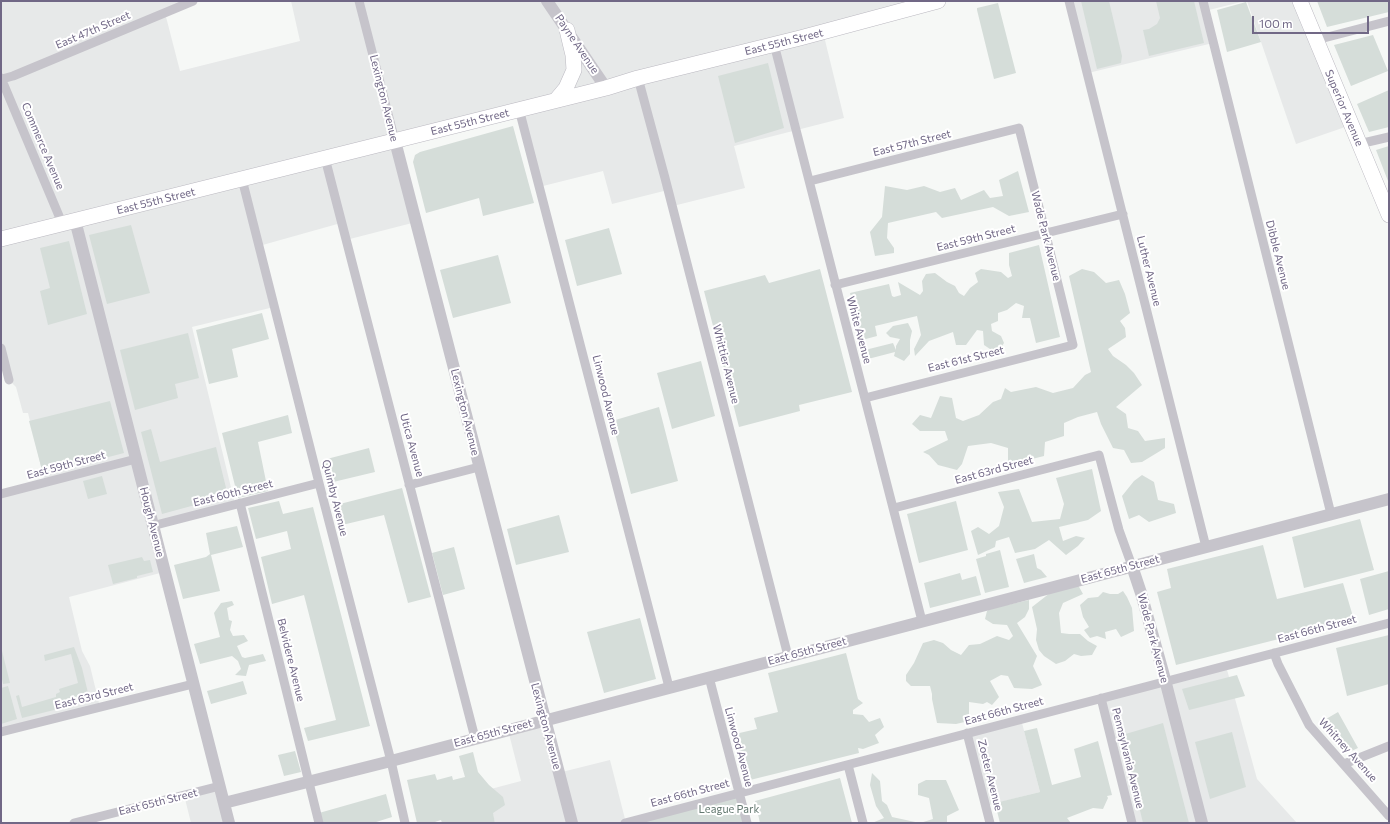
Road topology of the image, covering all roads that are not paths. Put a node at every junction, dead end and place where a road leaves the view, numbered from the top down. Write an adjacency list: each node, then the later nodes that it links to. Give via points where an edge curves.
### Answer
1 (192, 1): 12 (street, East 47th Street, via 13,76)
2 (359, 1): 19 (street, Lexington Avenue)
3 (547, 1): 9 (street, Payne Avenue)
4 (1070, 1): 25 (street, Luther Avenue)
5 (1203, 1): 44 (street, Dibble Avenue)
6 (1300, 1): 10 (main road, Superior Avenue)
7 (928, 2): 11 (main road, East 55th Street)
8 (1389, 21): 10 (street)
9 (567, 30): 14 (street, Payne Avenue); 15 (main road, via 574,70 566,88)
10 (1316, 40): 20 (main road, Superior Avenue)
11 (774, 44): 13 (main road, East 55th Street); 23 (street, White Avenue)
12 (1, 78): 27 (street, Commerce Avenue)
13 (638, 78): 14 (main road, East 55th Street); 51 (street, Whittier Avenue)
14 (606, 88): 15 (main road, East 55th Street)
15 (556, 100): 16 (main road, East 55th Street)
16 (520, 109): 19 (main road, East 55th Street); 55 (street, Linwood Avenue)
17 (1019, 128): 23 (street, East 57th Street); 28 (street, Wade Park Avenue)
18 (1389, 137): 20 (street)
19 (395, 141): 21 (main road, East 55th Street); 37 (street, Lexington Avenue)
20 (1359, 144): 24 (main road, Superior Avenue)
21 (325, 158): 22 (main road, East 55th Street); 39 (street, Utica Avenue)
22 (242, 179): 27 (main road, East 55th Street); 38 (street, Quimby Avenue)
23 (810, 181): 30 (street, White Avenue)
24 (1385, 192): 26 (main road, Superior Avenue)
25 (1122, 214): 28 (street, East 59th Street); 46 (street, Luther Avenue)
26 (1389, 215)
27 (69, 222): 29 (main road, East 55th Street); 36 (street, Hough Avenue)
28 (1046, 233): 30 (street, East 59th Street); 31 (street, Wade Park Avenue)
29 (1, 239)
30 (835, 285): 34 (street, White Avenue)
31 (1073, 345): 34 (street, East 61st Street)
32 (1, 348): 33 (street)
33 (9, 380)
34 (865, 398): 43 (street, White Avenue)
35 (1099, 455): 43 (street, East 63rd Street); 47 (street, Wade Park Avenue, via 1119,530)
36 (136, 458): 40 (street, East 59th Street); 45 (street, Hough Avenue)
37 (479, 467): 39 (street); 57 (street, Lexington Avenue)
38 (319, 483): 42 (street, East 60th Street); 62 (street, Quimby Avenue)
39 (409, 485): 60 (street, Utica Avenue)
40 (1, 494)
41 (1389, 498): 44 (street, East 65th Street)
42 (240, 503): 45 (street, East 60th Street); 65 (street, Belvidere Avenue)
43 (894, 508): 48 (street, White Avenue)
44 (1331, 514): 46 (street, East 65th Street)
45 (152, 526): 54 (street, Hough Avenue)
46 (1206, 547): 47 (street, East 65th Street)
47 (1132, 566): 48 (street, East 65th Street); 53 (street, Wade Park Avenue)
48 (922, 621): 51 (street, East 65th Street)
49 (1389, 623): 50 (street, East 66th Street)
50 (1274, 653): 53 (street, East 66th Street); 63 (street, Whitney Avenue, via 1309,726)
51 (788, 656): 52 (street, East 65th Street)
52 (709, 677): 55 (street, East 65th Street); 67 (street, Linwood Avenue)
53 (1165, 681): 56 (street, East 66th Street); 80 (street, Wade Park Avenue)
54 (193, 684): 58 (street, East 63rd Street); 66 (street, Hough Avenue)
55 (669, 687): 57 (street, East 65th Street)
56 (1101, 698): 59 (street, East 66th Street); 79 (street, Pennsylvania Avenue)
57 (545, 720): 60 (street, East 65th Street); 74 (street, Lexington Avenue)
58 (1, 732)
59 (967, 734): 64 (street, East 66th Street); 78 (street, Zoeter Avenue)
60 (475, 738): 62 (street, East 65th Street)
61 (1389, 746): 63 (street)
62 (391, 761): 65 (street, East 65th Street); 73 (street, Quimby Avenue)
63 (1344, 764): 69 (street, Whitney Avenue)
64 (848, 765): 67 (street, East 66th Street); 77 (street)
65 (309, 782): 68 (street, East 65th Street); 72 (street, Belvidere Avenue)
66 (220, 786): 68 (street, Hough Avenue); 70 (street, East 65th Street)
67 (739, 793): 75 (street, East 66th Street); 76 (street, Linwood Avenue)
68 (224, 803): 71 (street, Hough Avenue)
69 (1389, 816)
70 (74, 823)
71 (229, 823)
72 (319, 823)
73 (406, 823)
74 (572, 823)
75 (625, 823)
76 (747, 823)
77 (863, 823)
78 (990, 823)
79 (1132, 823)
80 (1202, 823)

